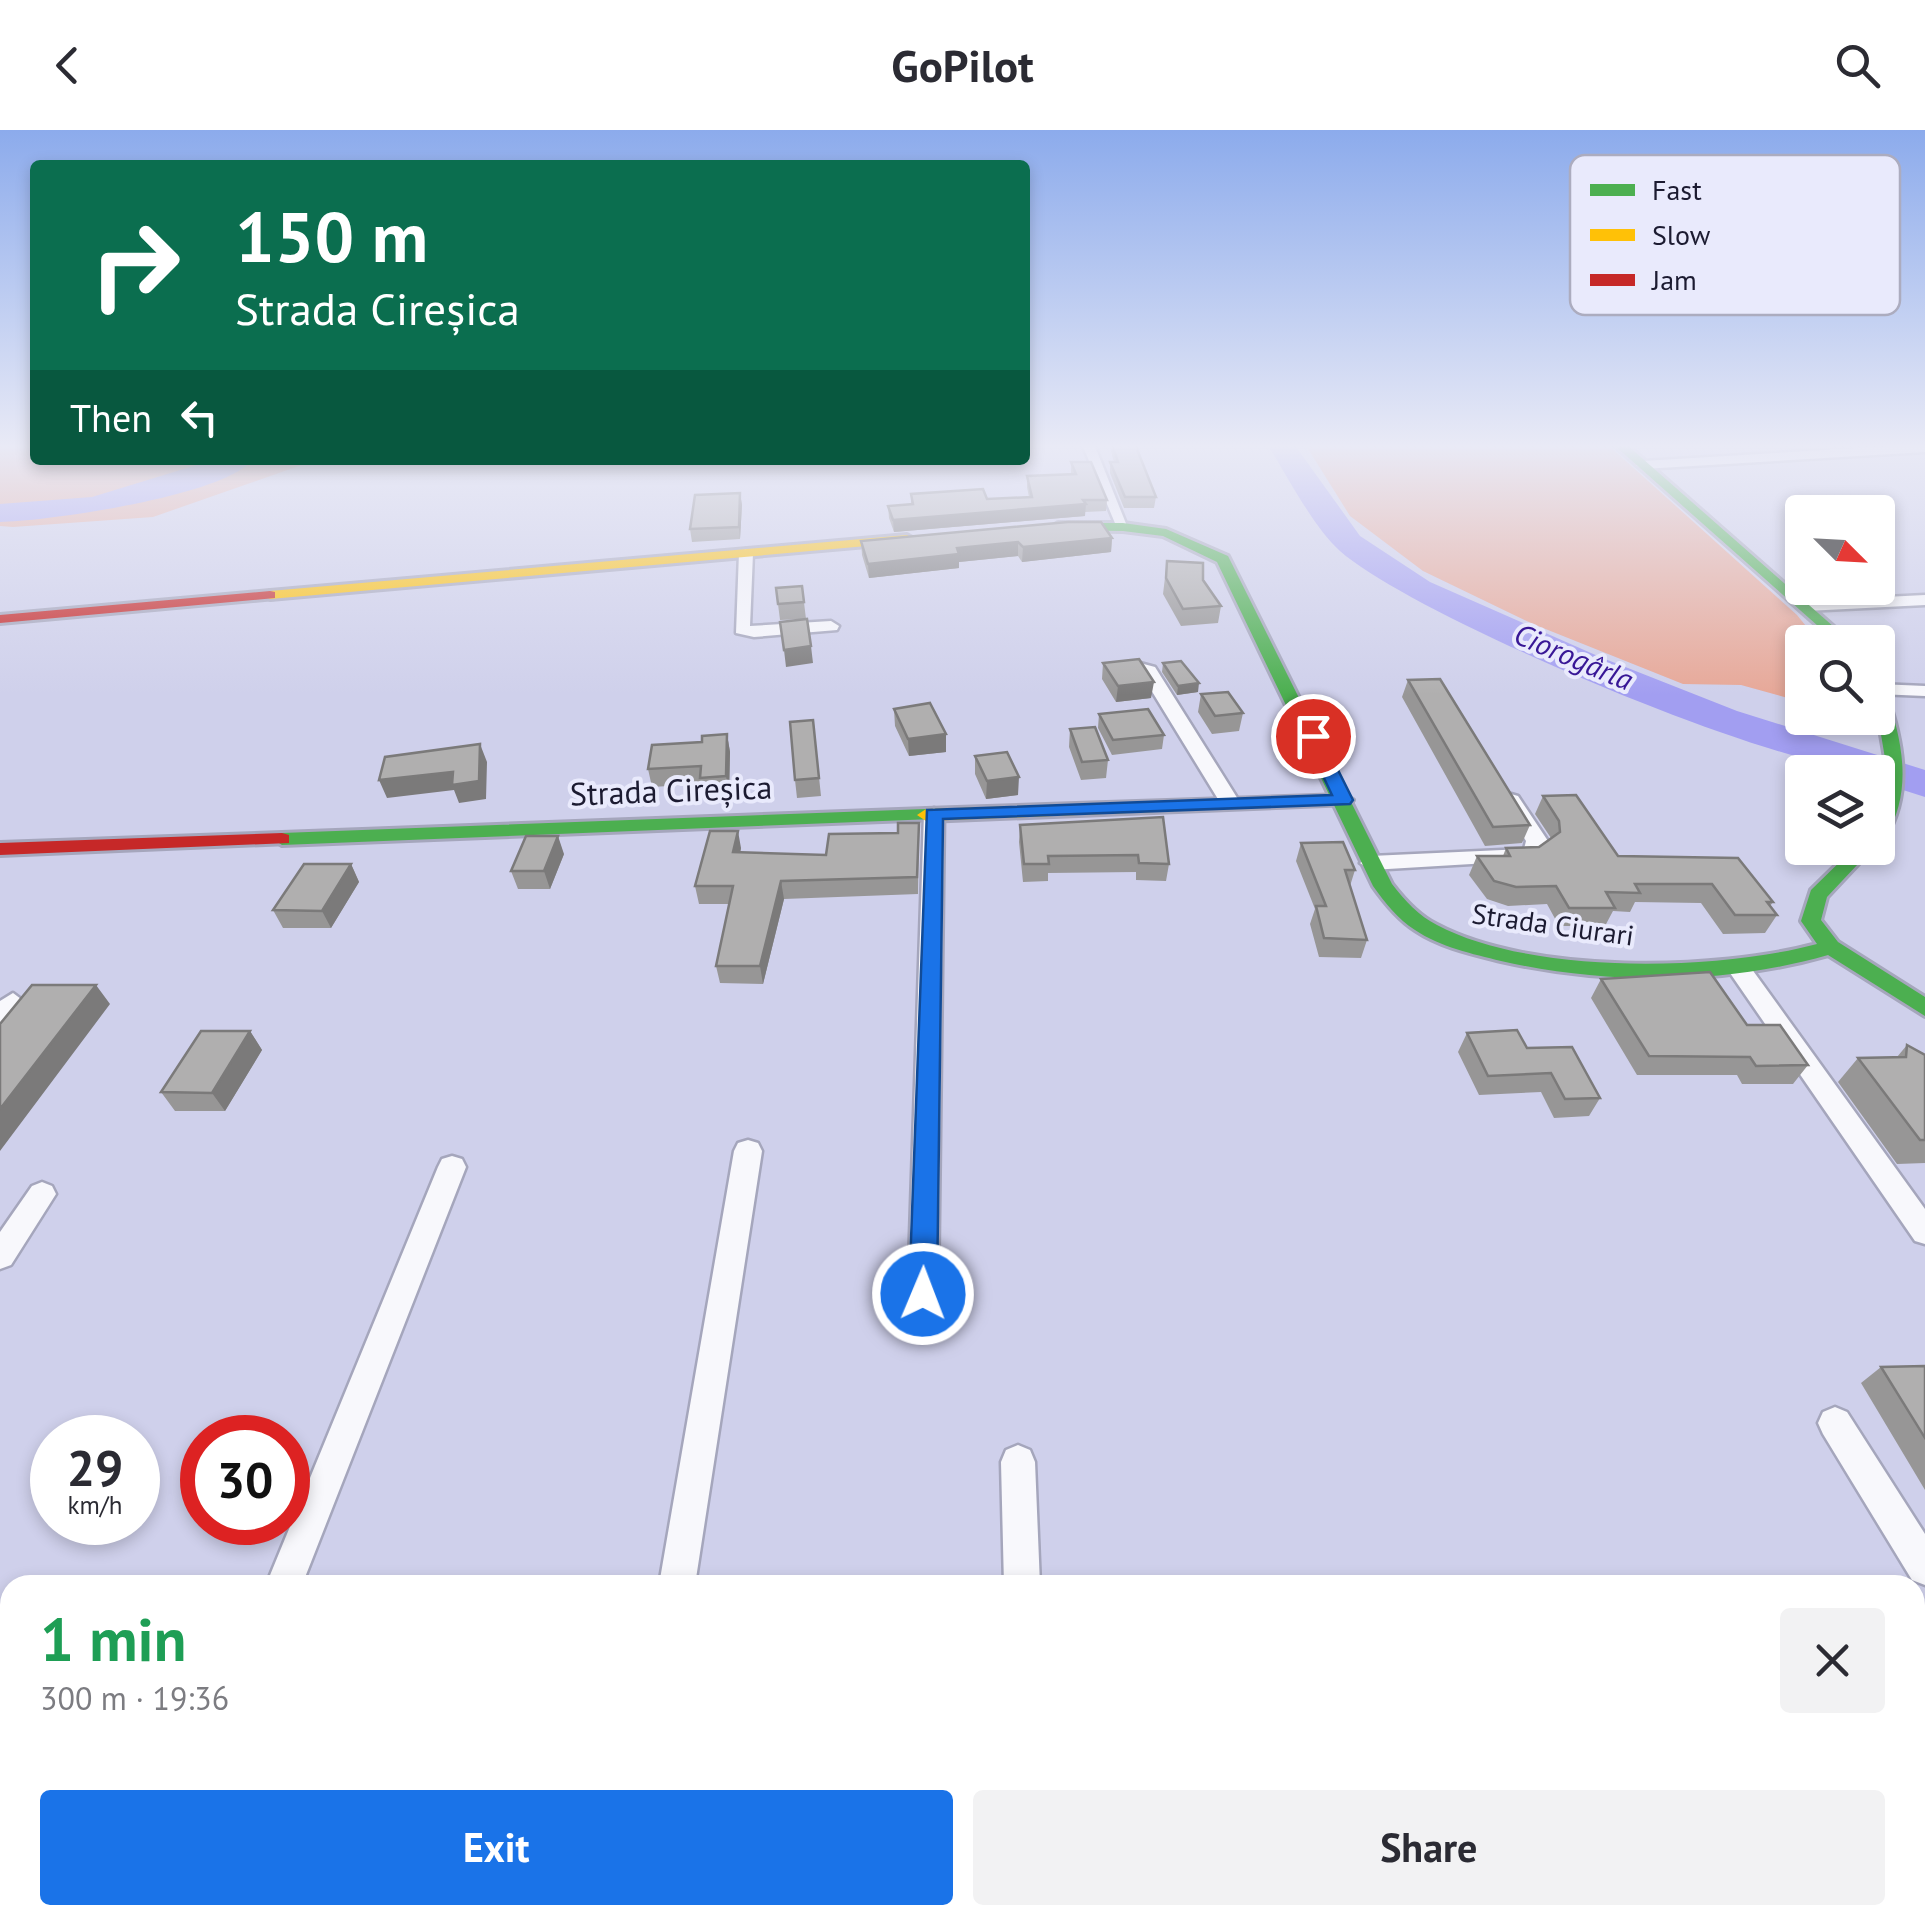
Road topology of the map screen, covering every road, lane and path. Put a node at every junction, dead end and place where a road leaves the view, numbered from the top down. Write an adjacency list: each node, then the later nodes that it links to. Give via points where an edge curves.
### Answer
1 (1044, 528): 2 (street, Strada Ciurari)
2 (1124, 528): 15 (street, Strada Ciurari, via 1176,536 1223,559)
3 (1716, 528): 7 (street)
4 (930, 537): 5 (street)
5 (746, 553): 8 (street); 10 (street, via 742,629)
6 (1925, 600): 7 (street)
7 (1806, 606): 9 (street)
8 (0, 619)
9 (1826, 625)
10 (831, 626)
11 (1146, 667): 16 (street)
12 (1895, 691): 13 (street)
13 (1925, 691)
14 (1497, 778): 19 (street, via 1537,850)
15 (1344, 800): 16 (street, Strada Cireșica); 19 (street, Strada Ciurari)
16 (1232, 804): 17 (street, Strada Cireșica)
17 (934, 814): 18 (street, Strada Cireșica); 29 (street)
18 (0, 849)
19 (1371, 863): 22 (street, Strada Ciurari, via 1407,915 1468,945 1583,962)
20 (1849, 865): 21 (street, via 1812,907 1811,921)
21 (1831, 947): 22 (street, Strada Ciurari); 23 (street)
22 (1738, 967): 27 (street)
23 (1925, 1008)
24 (748, 1151): 34 (street)
25 (452, 1167): 33 (street)
26 (42, 1194): 28 (street)
27 (1925, 1232)
28 (0, 1256)
29 (923, 1294)
30 (1835, 1422): 32 (street)
31 (1018, 1462): 35 (street)
32 (1925, 1566)
33 (288, 1575)
34 (678, 1575)
35 (1022, 1575)

